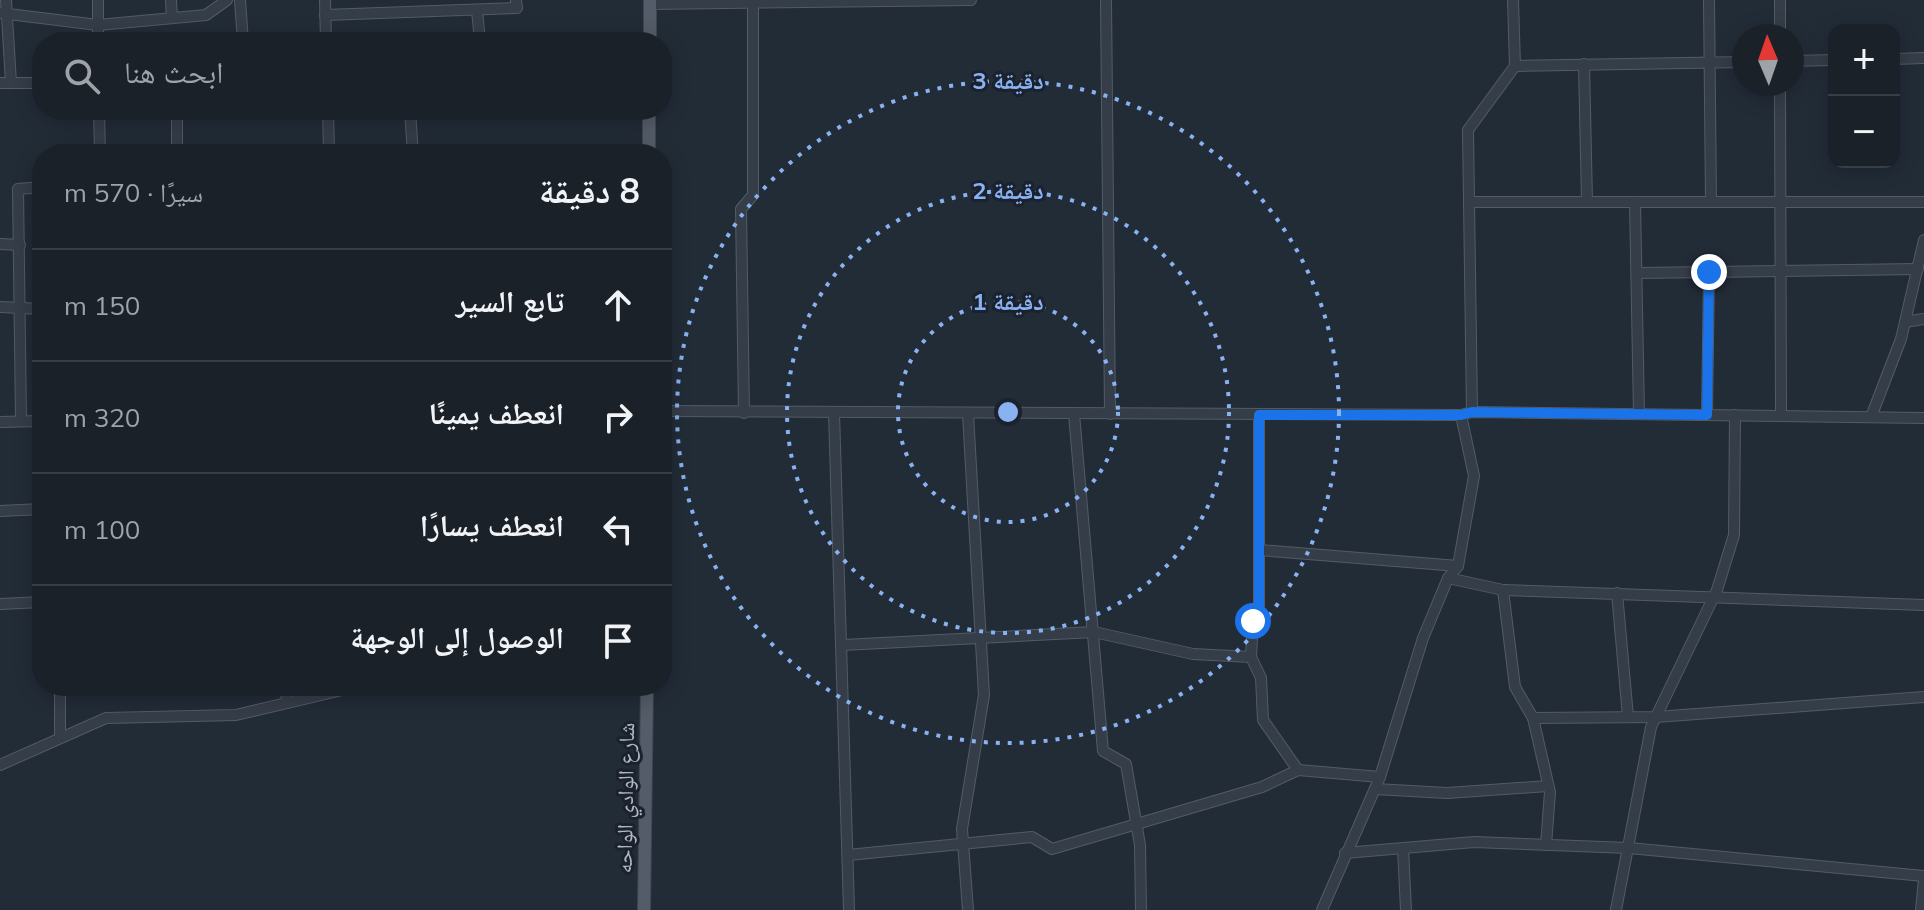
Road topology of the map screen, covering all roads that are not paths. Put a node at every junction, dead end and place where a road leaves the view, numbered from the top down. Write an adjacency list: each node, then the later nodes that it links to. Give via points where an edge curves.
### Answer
1 (6, 0): 19 (street)
2 (98, 0): 23 (street)
3 (171, 0): 21 (street)
4 (227, 0): 21 (street, via 206,15)
5 (240, 0): 25 (street)
6 (325, 0): 20 (street)
7 (408, 0): 18 (street)
8 (516, 0): 17 (street, via 517,8)
9 (845, 0): 10 (street); 16 (street)
10 (971, 0)
11 (1106, 0): 75 (street)
12 (1513, 0): 36 (street)
13 (1709, 0): 33 (street)
14 (1780, 0): 22 (street)
15 (650, 2): 16 (street); 28 (main road)
16 (753, 2): 70 (street, via 753,195 741,209)
17 (477, 10): 18 (street); 27 (street)
18 (409, 12): 20 (street)
19 (4, 14): 23 (street); 37 (street)
20 (325, 15): 26 (street)
21 (172, 18): 23 (street)
22 (1780, 24)
23 (98, 25): 24 (street)
24 (98, 32)
25 (242, 32)
26 (326, 32)
27 (479, 32)
28 (650, 32)
29 (1924, 58): 30 (street)
30 (1900, 59)
31 (1828, 60): 32 (street)
32 (1804, 61)
33 (1710, 62): 34 (street); 35 (street); 54 (street)
34 (1732, 62)
35 (1584, 64): 36 (street); 52 (street)
36 (1515, 66): 51 (street, via 1468,130)
37 (5, 83): 38 (street)
38 (32, 83)
39 (1780, 96): 55 (street)
40 (99, 120): 45 (street)
41 (177, 120): 46 (street)
42 (328, 120): 47 (street)
43 (411, 120): 48 (street)
44 (649, 120): 49 (main road)
45 (100, 144)
46 (177, 144)
47 (329, 144)
48 (412, 144)
49 (649, 144)
50 (32, 188): 59 (street, via 18,189)
51 (1469, 202): 52 (street); 72 (street)
52 (1587, 202): 53 (street)
53 (1635, 202): 54 (street); 63 (street)
54 (1711, 202): 55 (street)
55 (1780, 202): 56 (street); 61 (street)
56 (1924, 202)
57 (1924, 240): 60 (street)
58 (0, 244): 59 (street)
59 (20, 245): 65 (street)
60 (1918, 269): 61 (street); 68 (street)
61 (1780, 271): 62 (street); 80 (street)
62 (1709, 272): 63 (street); 78 (street)
63 (1638, 273): 76 (street)
64 (0, 307): 65 (street)
65 (21, 308): 66 (street); 83 (street)
66 (32, 309)
67 (1924, 319): 68 (street)
68 (1905, 322): 81 (street)
69 (672, 411): 70 (street)
70 (744, 413): 71 (street)
71 (834, 413): 73 (street); 99 (street)
72 (1466, 413): 76 (street); 77 (street); 89 (street, via 1474,476)
73 (968, 414): 74 (street); 98 (street)
74 (1074, 414): 75 (street); 97 (street)
75 (1110, 414): 77 (street)
76 (1639, 414): 78 (street)
77 (1259, 415): 88 (street)
78 (1707, 415): 79 (street)
79 (1735, 415): 80 (street); 93 (street, via 1734,535)
80 (1781, 416): 81 (street)
81 (1871, 417): 82 (street)
82 (1924, 418)
83 (21, 421): 84 (street); 85 (street)
84 (32, 421)
85 (0, 422)
86 (32, 509): 87 (street)
87 (0, 511)
88 (1259, 550): 89 (street); 100 (street, via 1259,607)
89 (1458, 566): 90 (street)
90 (1448, 578): 91 (street); 113 (street, via 1423,638)
91 (1503, 590): 92 (street); 109 (street, via 1515,687)
92 (1617, 593): 93 (street); 107 (street)
93 (1715, 595): 96 (street); 108 (street)
94 (32, 602): 95 (street)
95 (0, 604)
96 (1924, 605)
97 (1094, 632): 98 (street); 100 (street, via 1193,654); 116 (street, via 1103,751 1126,764)
98 (981, 638): 99 (street); 117 (street, via 984,695)
99 (843, 645): 122 (street)
100 (1251, 657): 112 (street, via 1261,678 1263,720)
101 (60, 696): 110 (street)
102 (287, 696): 106 (street)
103 (317, 696): 106 (street)
104 (647, 696): 124 (main road, شارع الوادي الواحه)
105 (1924, 697): 108 (street)
106 (287, 703): 110 (street, via 236,715 106,718)
107 (1628, 717): 108 (street); 109 (street)
108 (1656, 717): 120 (street)
109 (1533, 718): 114 (street)
110 (60, 738): 111 (street)
111 (0, 765)
112 (1298, 770): 113 (street); 116 (street, via 1262,787)
113 (1380, 777): 115 (street)
114 (1548, 786): 115 (street, via 1447,793); 118 (street)
115 (1375, 789): 121 (street)
116 (1136, 822): 117 (street, via 1052,849 1032,837); 127 (street)
117 (963, 843): 122 (street); 126 (street)
118 (1546, 845): 119 (street, via 1474,842); 120 (street)
119 (1403, 848): 121 (street); 129 (street)
120 (1629, 848): 123 (street); 130 (street)
121 (1345, 853): 128 (street)
122 (848, 855): 125 (street)
123 (1924, 877): 131 (street)
124 (644, 910)
125 (849, 910)
126 (968, 910)
127 (1141, 910)
128 (1322, 910)
129 (1406, 910)
130 (1616, 910)
131 (1921, 910)

